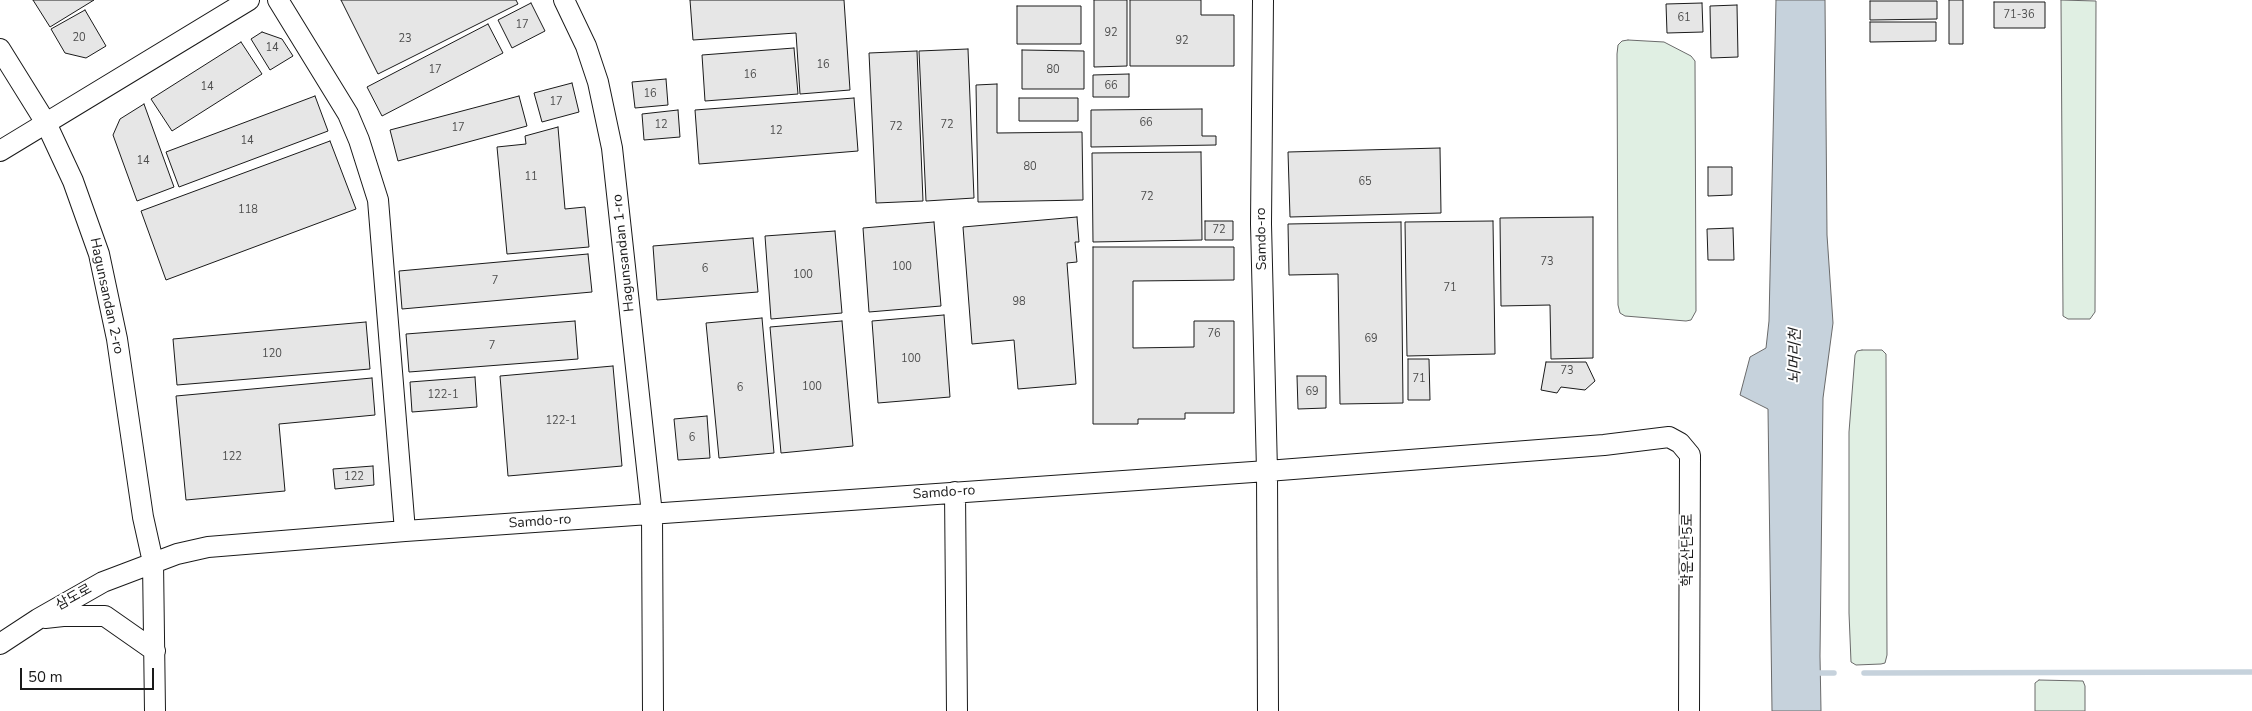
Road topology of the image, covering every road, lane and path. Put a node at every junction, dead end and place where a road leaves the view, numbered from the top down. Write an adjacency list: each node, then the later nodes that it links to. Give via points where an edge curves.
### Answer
1 (248, 0): 6 (street)
2 (278, 0): 11 (street, via 348,114 378,200)
3 (564, 0): 10 (street, Hagunsandan 1-ro, via 586,46 608,120)
4 (1262, 0): 8 (street, Samdo-ro, via 1261,224)
5 (0, 50): 6 (street, Hagunsandan 2-ro)
6 (46, 122): 7 (street); 12 (street, Hagunsandan 2-ro, via 73,181 99,254 117,339 143,517)
7 (0, 151)
8 (1267, 471): 9 (street, Samdo-ro); 19 (street); 20 (street, 학운산단5로, via 1670,437 1680,443 1690,456)
9 (955, 492): 10 (street, Samdo-ro); 18 (street)
10 (652, 514): 11 (street, Samdo-ro); 17 (street, Hagunsandan 1-ro)
11 (405, 531): 12 (street, Samdo-ro, via 208,547)
12 (154, 562): 13 (street, 삼도로, via 103,582); 15 (street, Hagunsandan 2-ro)
13 (38, 619): 14 (street, 삼도로); 15 (street, via 105,616)
14 (0, 644)
15 (155, 652): 16 (street, Hagunsandan 2-ro)
16 (156, 711)
17 (653, 711)
18 (957, 711)
19 (1268, 711)
20 (1689, 711)

